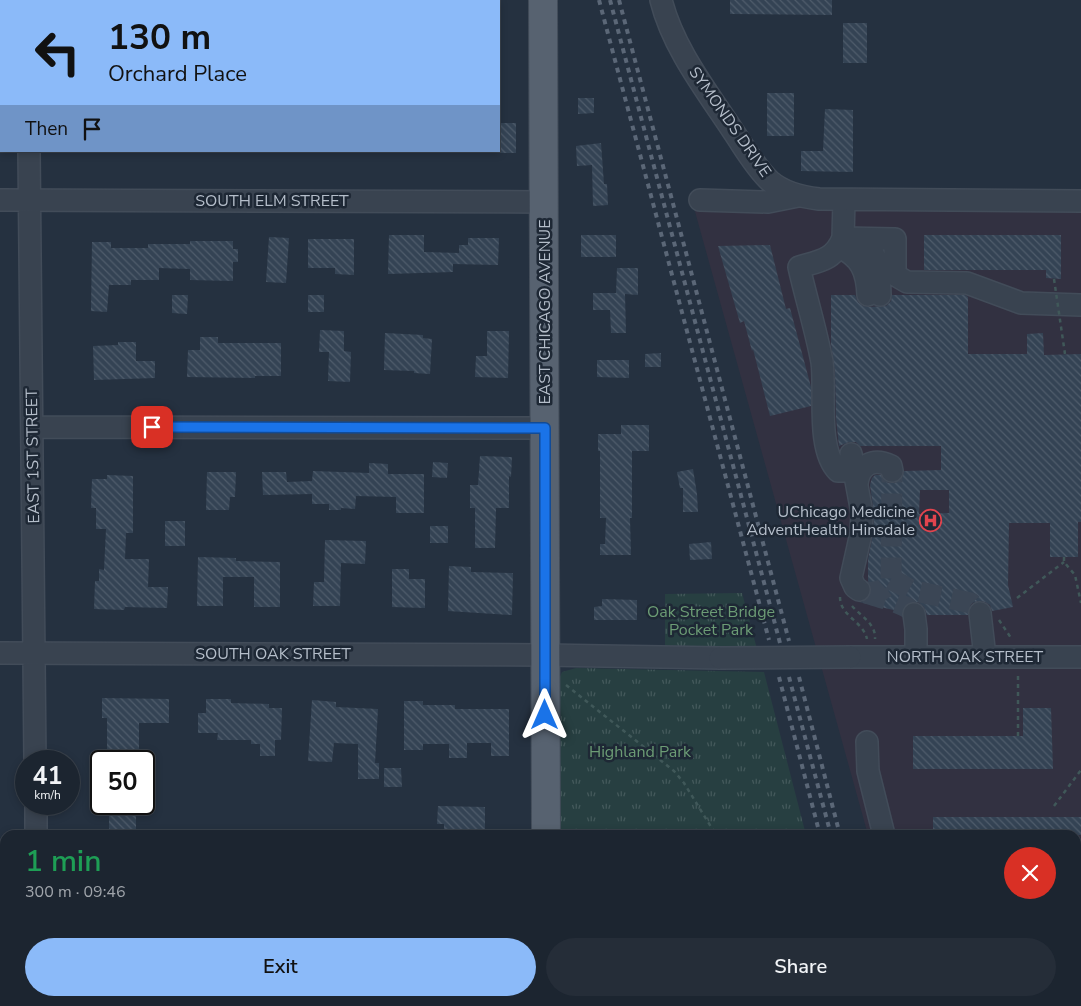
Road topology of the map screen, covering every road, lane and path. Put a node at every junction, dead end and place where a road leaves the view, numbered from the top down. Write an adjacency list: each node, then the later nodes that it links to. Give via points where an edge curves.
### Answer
1 (543, 0): 10 (main road, EAST CHICAGO AVENUE)
2 (661, 0): 4 (street, SYMONDS DRIVE, via 670,29 683,54 746,150 769,180)
3 (29, 152): 6 (street, EAST 1ST STREET)
4 (798, 196): 7 (street, via 768,202); 8 (street, SYMONDS DRIVE)
5 (0, 200): 6 (street, SOUTH ELM STREET)
6 (29, 200): 10 (street, SOUTH ELM STREET); 16 (street, EAST 1ST STREET)
7 (700, 200)
8 (844, 200): 9 (street, SYMONDS DRIVE); 11 (street)
9 (1081, 201)
10 (545, 202): 17 (main road, EAST CHICAGO AVENUE)
11 (849, 241): 13 (street, via 873,251 879,263); 14 (street, via 895,239 894,274 907,282 967,283 1021,303); 19 (street, via 825,260 799,267 822,363 824,420 830,460 838,471 844,471 849,465 851,451)
12 (1054, 278): 15 (path, bridge)
13 (874, 295)
14 (1081, 305)
15 (1065, 354)
16 (32, 427): 17 (street); 32 (street, EAST 1ST STREET)
17 (545, 428): 33 (main road, EAST CHICAGO AVENUE)
18 (883, 459): 19 (street, via 866,466 858,475)
19 (856, 484): 22 (street, via 862,513 851,578)
20 (1064, 558): 21 (path)
21 (1064, 562): 23 (path); 25 (path, via 1076,575)
22 (854, 595): 29 (path, via 852,606 874,629)
23 (1017, 598)
24 (840, 603): 30 (path, via 866,632)
25 (1081, 603)
26 (988, 613): 28 (path); 35 (street)
27 (914, 614): 34 (street)
28 (1012, 640)
29 (875, 642)
30 (867, 644)
31 (0, 653): 32 (street, SOUTH OAK STREET)
32 (35, 653): 33 (street, SOUTH OAK STREET); 41 (street, EAST 1ST STREET)
33 (545, 655): 34 (street, NORTH OAK STREET, bridge); 46 (main road, EAST CHICAGO AVENUE)
34 (916, 657): 35 (street, NORTH OAK STREET)
35 (985, 657): 36 (street, NORTH OAK STREET)
36 (1081, 657)
37 (1018, 676): 39 (path)
38 (565, 684): 47 (path, via 674,771)
39 (1018, 736)
40 (867, 742): 48 (street, via 868,771)
41 (35, 750)
42 (1081, 770): 43 (path)
43 (1054, 806)
44 (36, 815): 45 (street)
45 (36, 830)
46 (546, 830)
47 (713, 830)
48 (883, 830)

